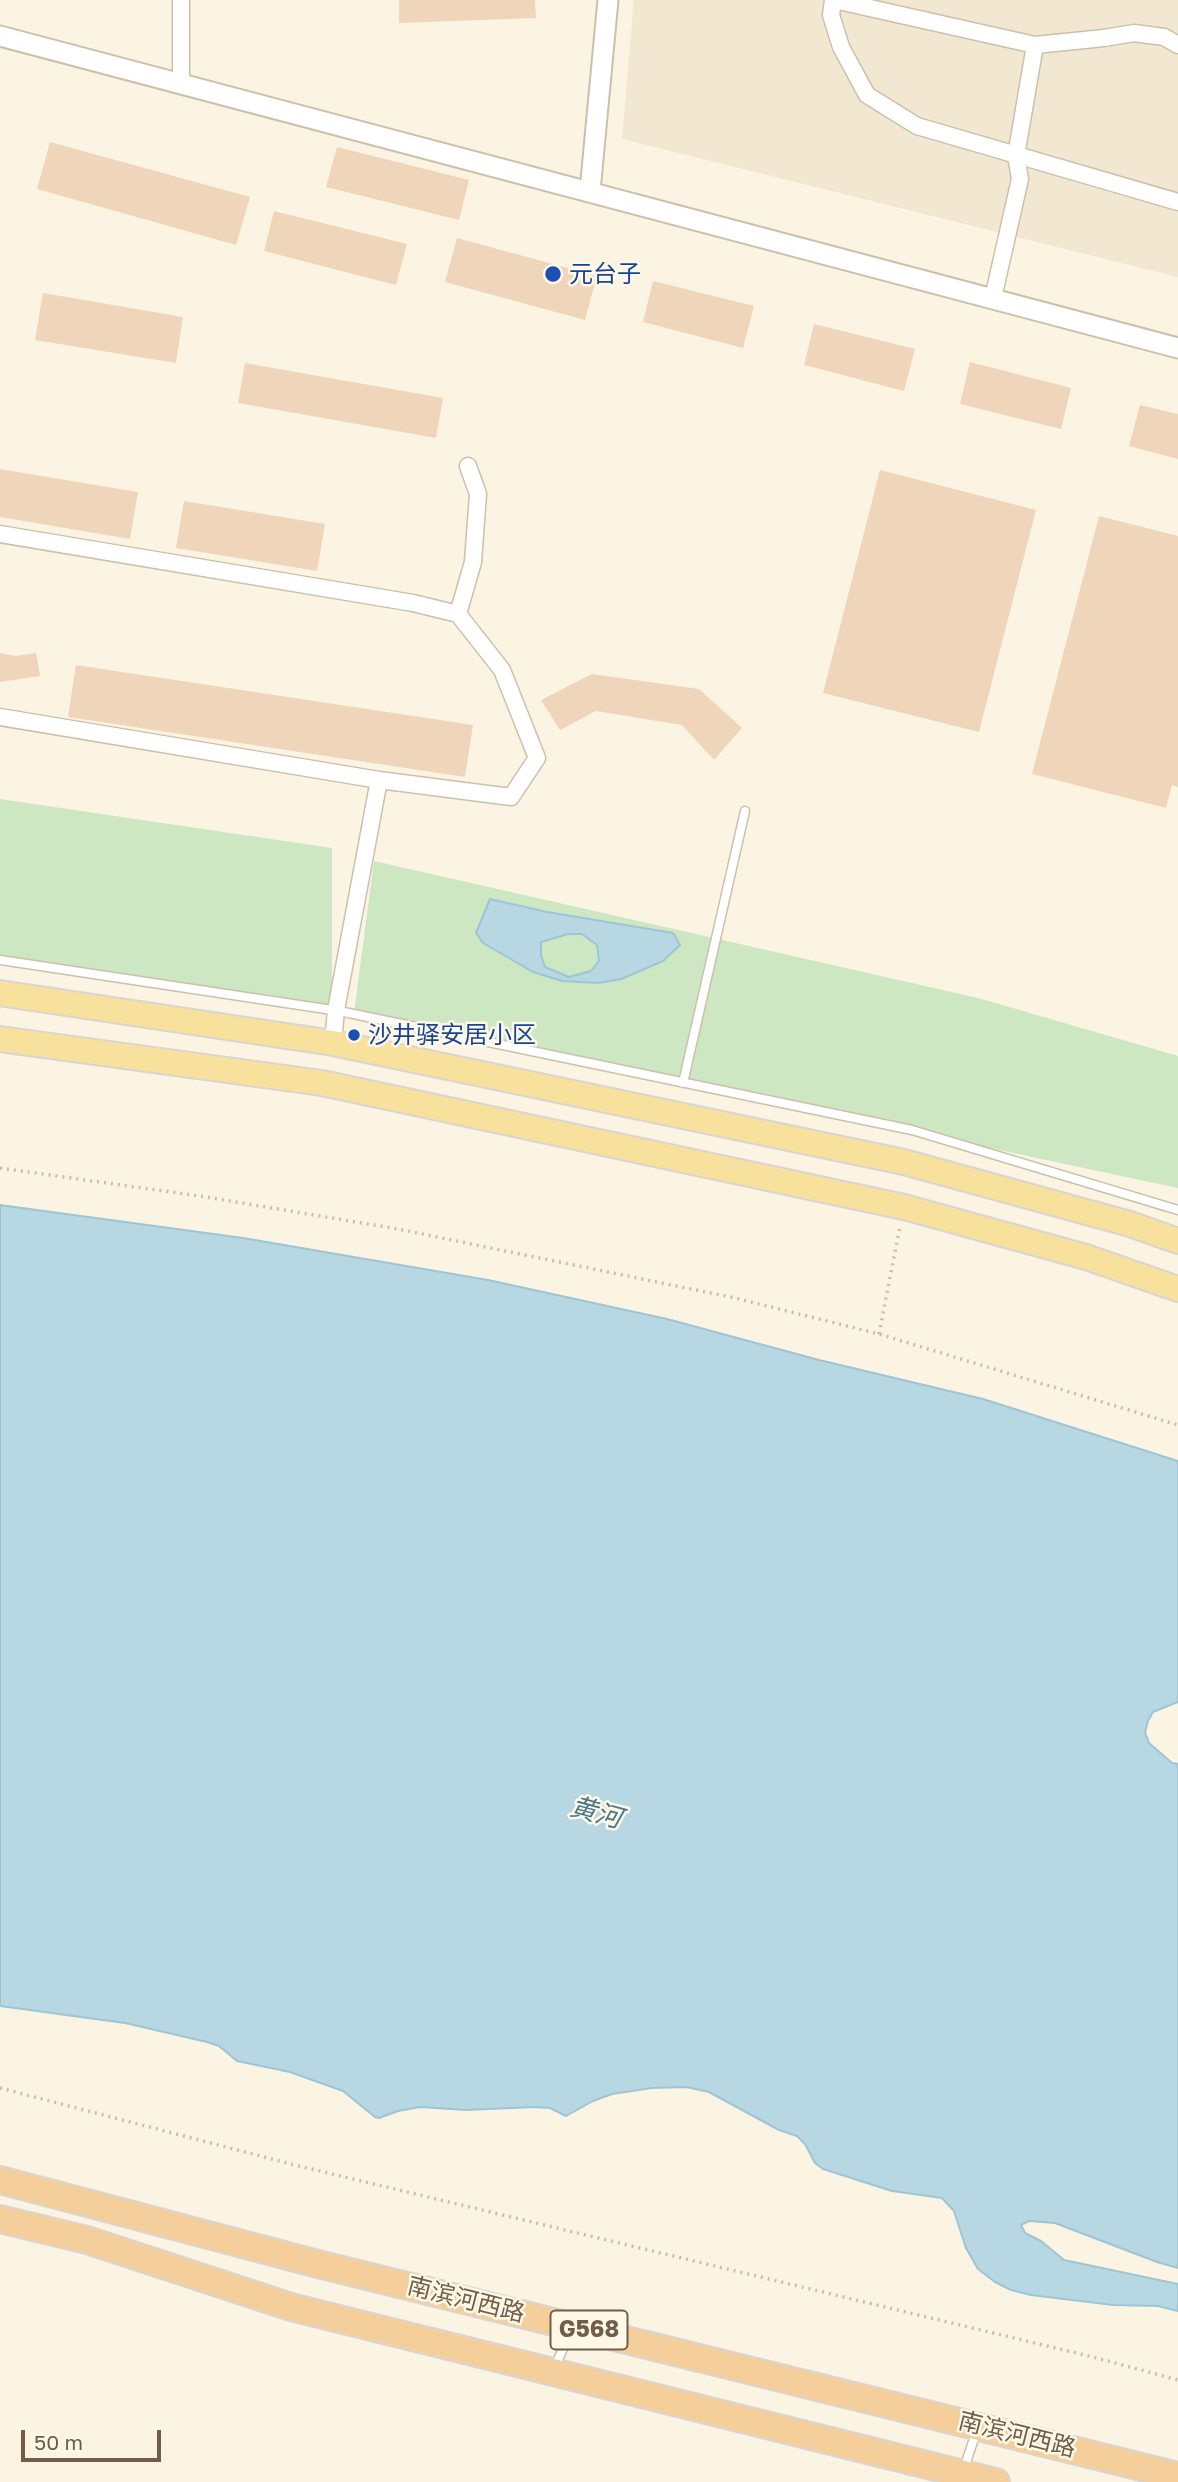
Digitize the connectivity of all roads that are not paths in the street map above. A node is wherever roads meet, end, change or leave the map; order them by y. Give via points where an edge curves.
1 (181, 0) edge
2 (608, 0) edge
3 (833, 0) edge
4 (0, 36) edge
5 (1035, 45) junction
6 (1178, 45) edge
7 (181, 83) junction
8 (1016, 156) junction
9 (590, 191) junction
10 (1178, 201) edge
11 (993, 298) junction
12 (1178, 348) edge
13 (468, 466) dead end
14 (0, 534) edge
15 (458, 614) junction
16 (0, 718) edge
17 (379, 780) junction
18 (746, 811) dead end
19 (0, 960) edge
20 (0, 993) edge
21 (336, 1010) junction
22 (0, 1039) edge
23 (333, 1043) junction
24 (684, 1083) junction
25 (1178, 1210) edge
26 (1178, 1241) edge
27 (1178, 1289) edge
28 (0, 2180) edge
29 (0, 2219) edge
30 (573, 2326) junction
31 (552, 2372) junction
32 (978, 2426) junction
33 (962, 2474) junction
34 (1178, 2476) edge
35 (996, 2482) edge

1 - 7 street
2 - 9 street
3 - 5 street
3 - 8 street via 831,15 841,47 867,96 917,126
4 - 7 street
5 - 6 street via 1134,33 1164,37
5 - 8 street
7 - 9 street
8 - 10 street
8 - 11 street via 1020,179
9 - 11 street
11 - 12 street
13 - 15 street via 478,494 473,562
14 - 15 street
15 - 17 street via 502,670 537,758 511,797
16 - 17 street
17 - 21 street
18 - 24 lane
19 - 21 lane
20 - 23 main road
21 - 23 street
21 - 24 lane
22 - 27 main road via 322,1083 904,1207 1086,1256
23 - 26 main road via 904,1162
24 - 25 lane via 912,1130
28 - 30 highway, 南滨河西路 / G568
29 - 31 highway, 南滨河西路 / G568 via 87,2240 291,2307
30 - 31 lane
30 - 32 highway, 南滨河西路 / G568
31 - 33 highway, 南滨河西路 / G568
32 - 33 lane
32 - 34 highway, 南滨河西路 / G568
33 - 35 highway, 南滨河西路 / G568

